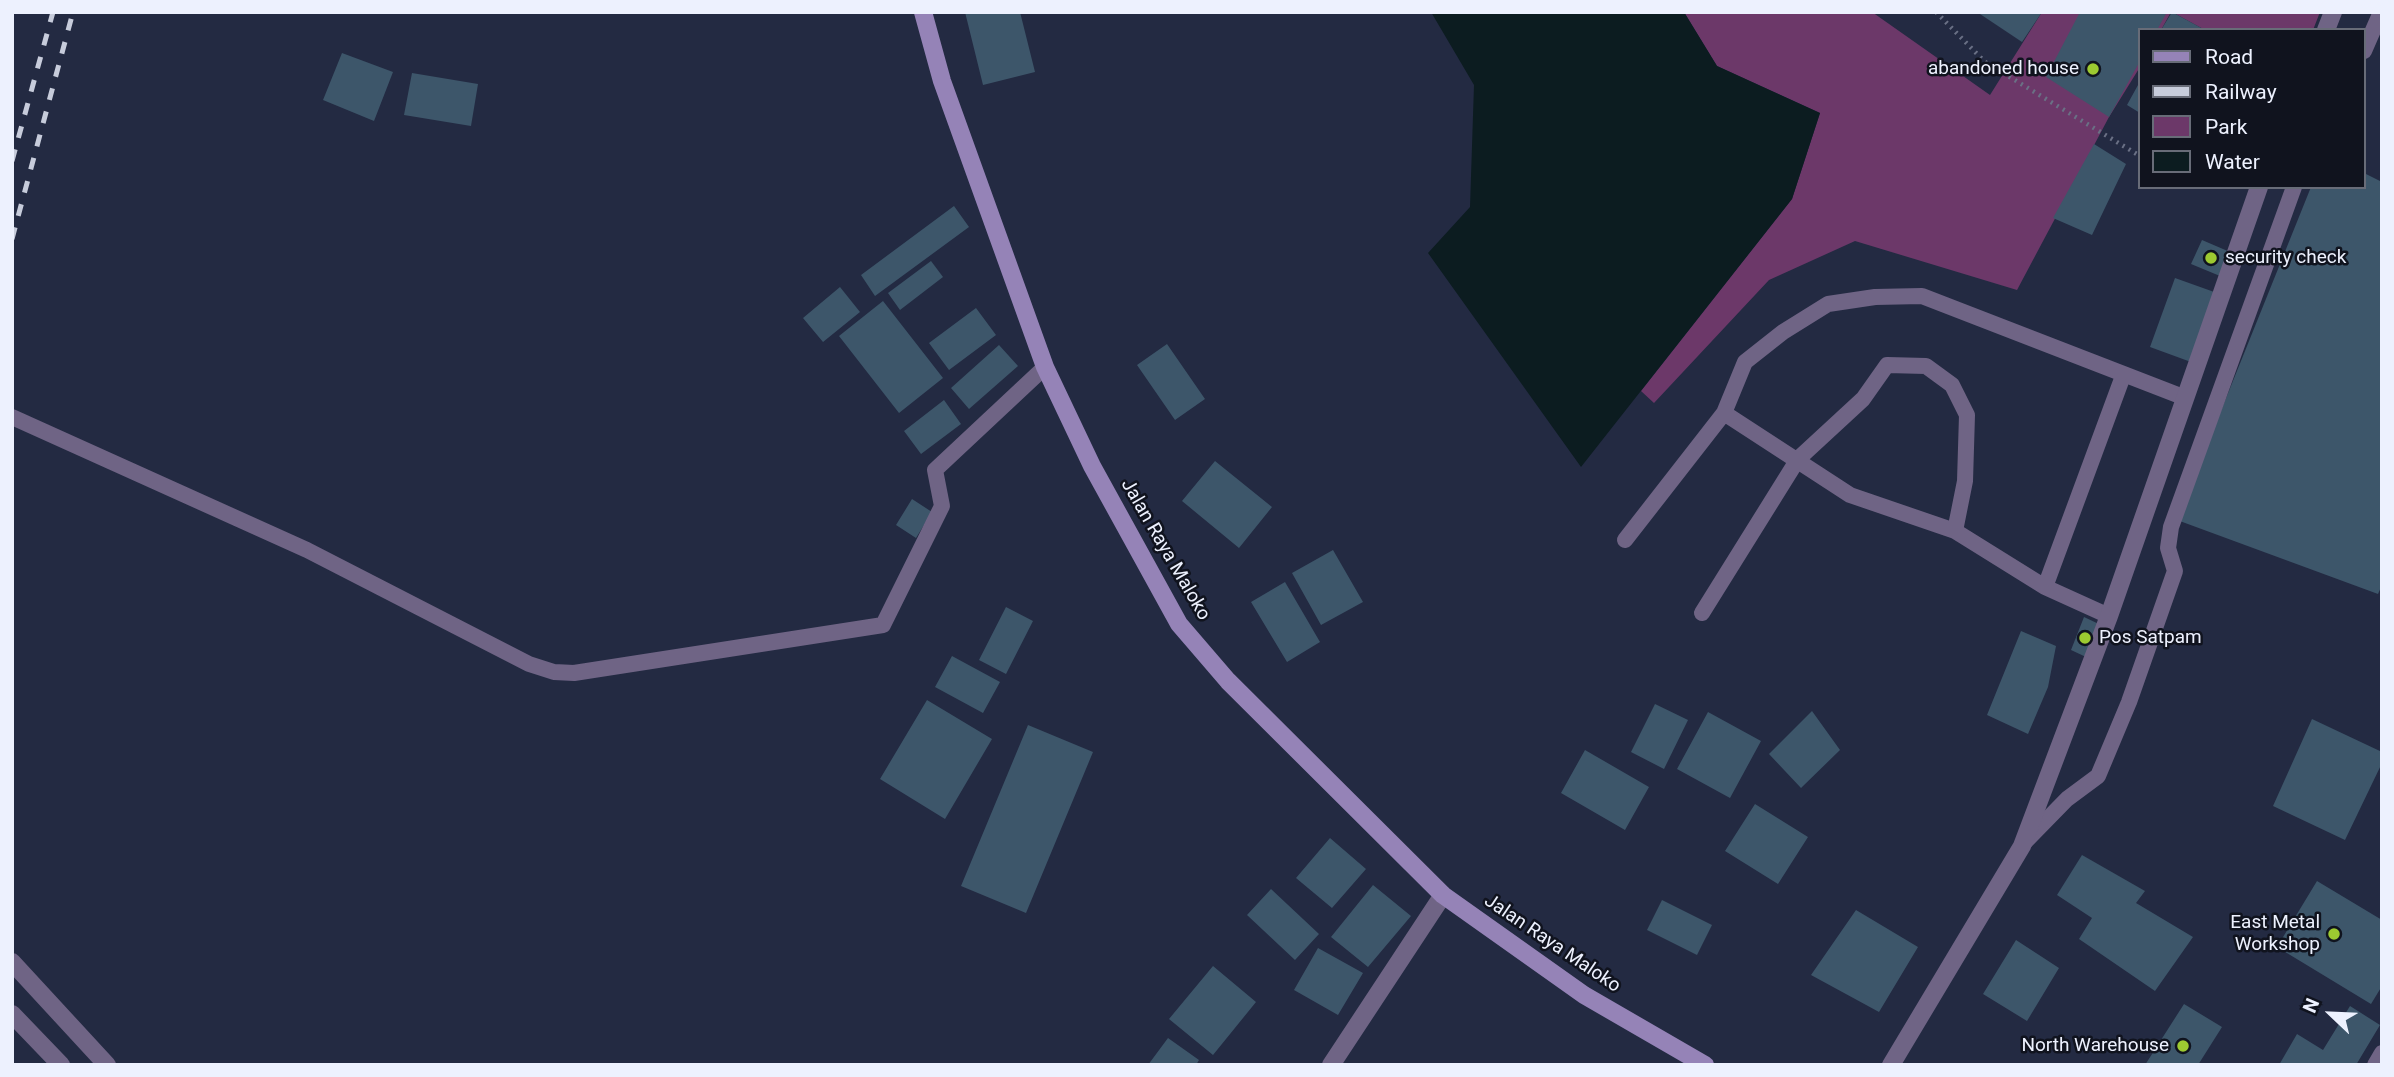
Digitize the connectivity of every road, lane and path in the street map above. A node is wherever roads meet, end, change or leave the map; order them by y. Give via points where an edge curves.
1 (923, 12) edge
2 (1936, 12) edge
3 (2381, 12) edge
4 (2366, 46) edge
5 (2138, 155) edge
6 (2258, 189) edge
7 (2293, 189) edge
8 (1045, 367) junction
9 (2123, 376) junction
10 (2183, 397) junction
11 (1724, 413) junction
12 (12, 417) edge
13 (1798, 460) junction
14 (1955, 531) junction
15 (1625, 540) dead end
16 (2045, 587) junction
17 (1702, 613) dead end
18 (2109, 616) junction
19 (2022, 846) junction
20 (1443, 895) junction
21 (12, 962) edge
22 (12, 1014) edge
23 (2382, 1053) edge
24 (61, 1065) edge
25 (107, 1065) edge
26 (1331, 1065) edge
27 (1705, 1065) edge
28 (1891, 1065) edge
29 (2375, 1065) edge

1 - 8 street, Jalan Raya Maloko via 942,81
2 - 5 path via 1985,62
3 - 4 lane
6 - 10 street
7 - 19 lane via 2171,527 2168,548 2175,570 2119,727 2098,776 2067,799
8 - 12 lane via 935,470 942,506 883,625 574,673 529,664 307,550
8 - 20 street, Jalan Raya Maloko via 1092,466 1180,624 1247,701
9 - 10 lane
9 - 11 lane via 1922,296 1875,297 1828,304 1783,332 1745,362
9 - 16 lane
10 - 18 street
11 - 13 lane
11 - 15 lane
13 - 14 lane via 1850,495
13 - 14 lane via 1863,399 1887,365 1926,366 1952,384 1967,415 1965,481
13 - 17 lane
14 - 16 lane
16 - 18 lane
18 - 19 street
19 - 28 street
20 - 26 street
20 - 27 street, Jalan Raya Maloko via 1584,995
21 - 25 street
22 - 24 street
23 - 29 lane

